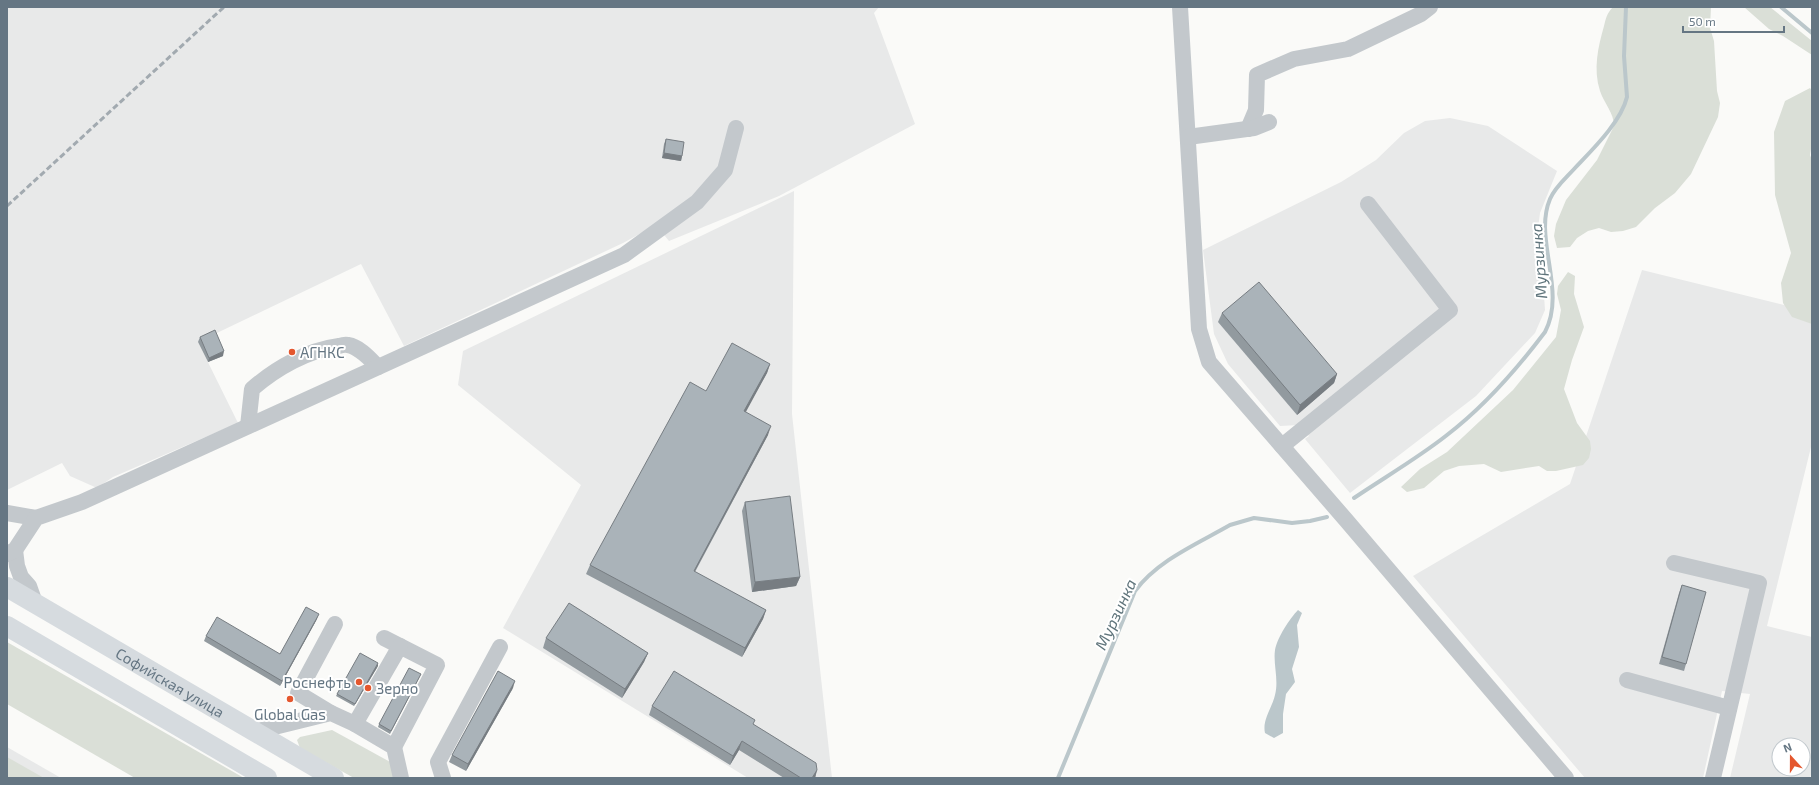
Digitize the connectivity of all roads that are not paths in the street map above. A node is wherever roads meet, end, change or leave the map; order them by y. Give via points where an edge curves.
1 (1180, 7) edge
2 (1430, 7) edge
3 (1270, 122) dead end
4 (736, 128) dead end
5 (1248, 129) junction
6 (1188, 137) junction
7 (1368, 204) dead end
8 (378, 367) junction
9 (248, 426) junction
10 (1282, 446) junction
11 (7, 513) edge
12 (36, 518) junction
13 (11, 552) edge
14 (1674, 563) dead end
15 (7, 587) edge
16 (36, 603) junction
17 (335, 624) dead end
18 (7, 626) edge
19 (384, 638) dead end
20 (400, 646) junction
21 (500, 647) dead end
22 (1627, 680) dead end
23 (1729, 708) junction
24 (331, 713) junction
25 (355, 724) junction
26 (254, 732) junction
27 (394, 747) junction
28 (438, 776) edge
29 (267, 778) edge
30 (334, 778) edge
31 (401, 778) edge
32 (1566, 778) edge
33 (1713, 778) edge

1 - 6 street
2 - 5 street via 1421,14 1348,48 1294,59 1257,75 1256,110
3 - 5 street
4 - 8 street via 726,170 697,202 624,255
5 - 6 street
6 - 10 street via 1199,329 1210,362
7 - 10 street via 1450,310
8 - 9 street
8 - 9 street via 362,352 348,344 325,348 297,359 265,377 252,389
9 - 12 street via 82,502
10 - 32 street
11 - 12 street
12 - 13 street
13 - 16 street via 21,577 29,586
14 - 23 street via 1759,583
15 - 16 main road, Софийская улица
16 - 26 main road, Софийская улица
17 - 24 street via 298,693
18 - 29 main road
19 - 20 street
20 - 25 street
20 - 27 street via 437,665
21 - 28 street via 438,762
22 - 23 street
23 - 33 street
24 - 25 street
24 - 26 street
25 - 27 street
26 - 30 main road, Софийская улица
27 - 31 street

